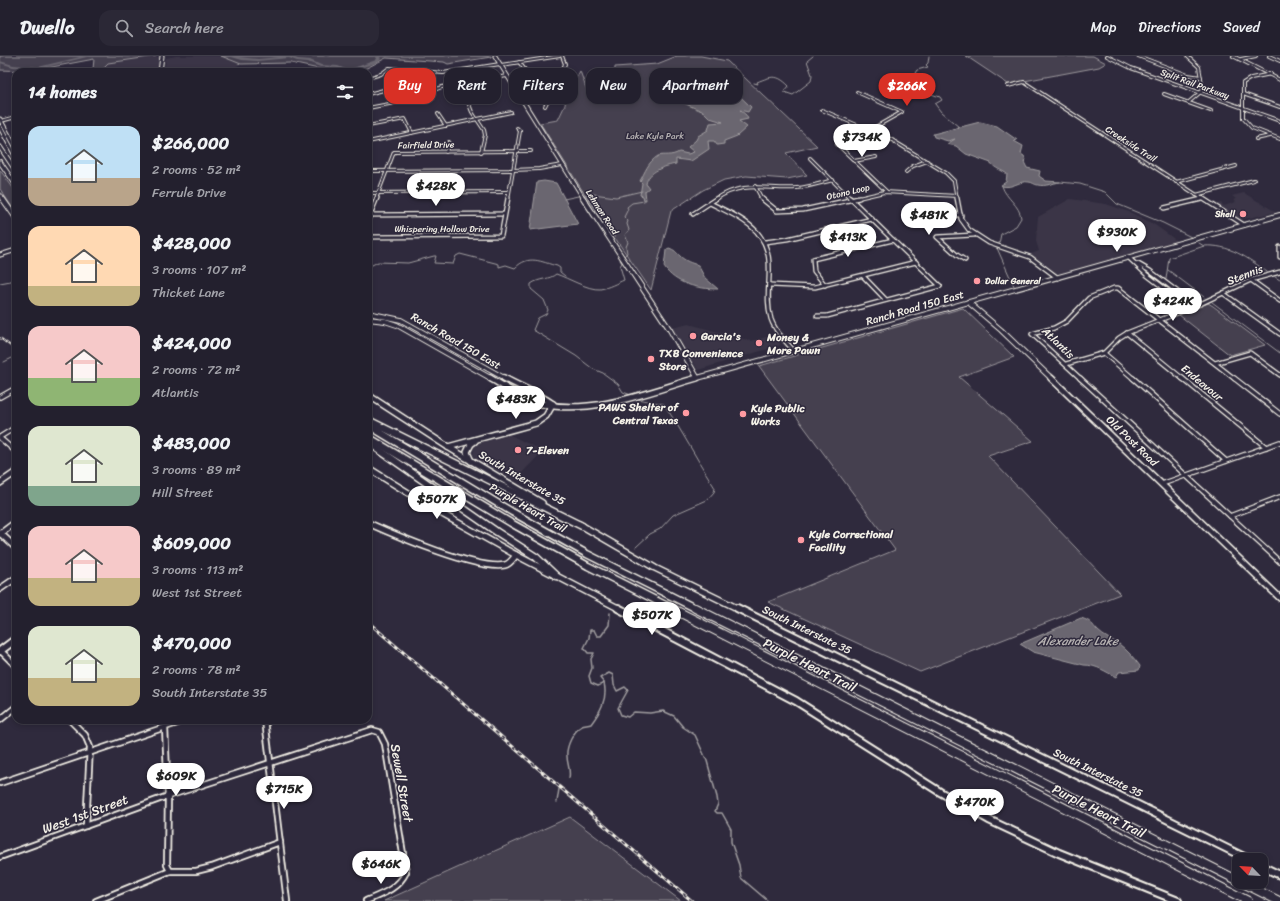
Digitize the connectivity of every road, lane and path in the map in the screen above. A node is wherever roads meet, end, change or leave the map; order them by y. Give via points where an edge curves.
1 (162, 56) edge
2 (495, 56) edge
3 (561, 56) edge
4 (1107, 56) edge
5 (1138, 56) edge
6 (1187, 56) edge
7 (1233, 56) edge
8 (1256, 56) edge
9 (1269, 56) edge
10 (1240, 59) junction
11 (519, 62) junction
12 (1280, 62) edge
13 (500, 65) junction
14 (160, 68) edge
15 (524, 68) edge
16 (563, 68) edge
17 (384, 72) edge
18 (436, 72) edge
19 (1271, 74) junction
20 (507, 76) junction
21 (372, 77) edge
22 (501, 77) edge
23 (1201, 77) junction
24 (1020, 80) dead end
25 (1280, 80) edge
26 (1024, 82) junction
27 (1008, 86) dead end
28 (384, 91) edge
29 (857, 92) dead end
30 (372, 93) edge
31 (1201, 93) junction
32 (1164, 94) dead end
33 (1243, 94) junction
34 (1188, 102) junction
35 (388, 104) edge
36 (470, 104) edge
37 (372, 107) edge
38 (1280, 107) edge
39 (1243, 108) junction
40 (822, 110) dead end
41 (1211, 111) dead end
42 (511, 112) dead end
43 (438, 114) dead end
44 (12, 118) edge
45 (477, 119) junction
46 (0, 120) edge
47 (1280, 121) edge
48 (372, 125) edge
49 (446, 126) junction
50 (0, 127) edge
51 (517, 128) dead end
52 (871, 130) junction
53 (412, 133) junction
54 (1270, 136) junction
55 (1256, 139) dead end
56 (1280, 139) edge
57 (12, 141) edge
58 (372, 141) edge
59 (449, 142) dead end
60 (0, 147) edge
61 (12, 151) edge
62 (516, 151) junction
63 (530, 151) dead end
64 (446, 152) junction
65 (481, 152) junction
66 (876, 156) dead end
67 (810, 158) dead end
68 (854, 160) junction
69 (927, 161) junction
70 (0, 162) edge
71 (12, 165) edge
72 (562, 165) junction
73 (1236, 166) dead end
74 (512, 170) junction
75 (372, 171) edge
76 (386, 171) junction
77 (906, 172) dead end
78 (12, 179) edge
79 (833, 180) junction
80 (1254, 180) dead end
81 (1176, 182) junction
82 (755, 186) junction
83 (508, 192) junction
84 (888, 192) junction
85 (372, 193) edge
86 (378, 193) junction
87 (0, 195) edge
88 (1196, 195) junction
89 (957, 196) junction
90 (852, 199) junction
91 (1202, 199) junction
92 (2, 202) edge
93 (710, 203) junction
94 (372, 208) edge
95 (1164, 208) dead end
96 (12, 213) edge
97 (504, 214) junction
98 (693, 214) dead end
99 (914, 214) dead end
100 (372, 215) edge
101 (960, 215) junction
102 (1280, 215) edge
103 (872, 219) junction
104 (1244, 225) junction
105 (974, 235) junction
106 (372, 237) edge
107 (893, 240) junction
108 (765, 242) junction
109 (1280, 247) edge
110 (12, 251) edge
111 (0, 255) edge
112 (1280, 257) edge
113 (1129, 258) junction
114 (965, 260) dead end
115 (916, 262) junction
116 (1135, 263) junction
117 (1280, 272) edge
118 (862, 276) junction
119 (1058, 278) junction
120 (1251, 280) junction
121 (770, 285) junction
122 (825, 285) junction
123 (1224, 293) junction
124 (886, 300) junction
125 (1280, 300) edge
126 (968, 302) junction
127 (1195, 305) junction
128 (1189, 307) junction
129 (372, 314) edge
130 (817, 316) dead end
131 (372, 319) edge
132 (1160, 320) junction
133 (1128, 333) junction
134 (1280, 334) edge
135 (457, 351) junction
136 (794, 351) junction
137 (1104, 352) junction
138 (451, 356) junction
139 (1066, 364) junction
140 (1215, 364) junction
141 (1280, 375) edge
142 (697, 377) junction
143 (12, 390) edge
144 (0, 397) edge
145 (372, 399) edge
146 (553, 404) junction
147 (1280, 414) edge
148 (372, 422) edge
149 (372, 427) edge
150 (12, 430) edge
151 (0, 438) edge
152 (481, 438) junction
153 (372, 439) edge
154 (1280, 442) edge
155 (372, 445) edge
156 (448, 447) junction
157 (1266, 447) junction
158 (12, 448) edge
159 (471, 461) junction
160 (1226, 461) junction
161 (372, 470) edge
162 (12, 474) edge
163 (1185, 476) junction
164 (0, 482) edge
165 (1162, 484) junction
166 (1280, 497) edge
167 (1230, 516) junction
168 (12, 525) edge
169 (372, 525) edge
170 (582, 526) junction
171 (0, 533) edge
172 (12, 544) edge
173 (516, 555) junction
174 (1279, 561) edge
175 (556, 576) junction
176 (12, 581) edge
177 (0, 589) edge
178 (1280, 598) edge
179 (12, 642) edge
180 (0, 651) edge
181 (12, 662) edge
182 (12, 710) edge
183 (0, 720) edge
184 (74, 724) edge
185 (174, 724) edge
186 (265, 724) edge
187 (165, 727) junction
188 (91, 753) junction
189 (269, 763) junction
190 (0, 783) edge
191 (168, 796) junction
192 (86, 826) junction
193 (280, 842) junction
194 (1236, 853) edge
195 (0, 857) edge
196 (1268, 869) edge
197 (170, 871) junction
198 (1280, 875) edge
199 (1232, 877) edge
200 (1256, 889) edge
201 (96, 901) edge
202 (287, 901) edge
203 (366, 901) edge
204 (1178, 901) edge
205 (1248, 901) edge
206 (1279, 901) edge

1 - 14 main road
2 - 13 main road, Lehman Road
3 - 11 street
3 - 16 street via 565,64
4 - 31 street, Split Rail Parkway via 1125,66
5 - 23 street via 1188,75
6 - 23 street via 1199,68
7 - 10 street
8 - 10 street
9 - 12 street
10 - 19 street
11 - 13 street
11 - 15 street
13 - 18 street
13 - 20 main road, Lehman Road
17 - 21 street
19 - 25 street
19 - 33 street via 1245,81
20 - 22 street
20 - 72 main road, Lehman Road
23 - 31 street
24 - 26 street, Creekside Trail
26 - 27 street
26 - 81 street, Creekside Trail
28 - 30 street
29 - 52 street via 902,112
31 - 34 street
31 - 39 street, Split Rail Parkway
32 - 34 street
33 - 38 street
33 - 39 street
34 - 41 street
35 - 37 street
36 - 45 street
39 - 47 street, Split Rail Parkway
39 - 54 street via 1245,122
40 - 52 street
42 - 45 street
43 - 49 street
44 - 46 street
45 - 49 street
45 - 65 street via 485,135
46 - 57 main road
48 - 53 street via 405,119
49 - 53 street
50 - 61 highway
51 - 62 street, Whispering Hollow Drive via 520,131
52 - 68 street via 837,144
52 - 69 street
53 - 58 street
54 - 55 street
54 - 56 street
59 - 64 street
60 - 71 highway
62 - 63 street, Fairfield Drive
62 - 65 street, Fairfield Drive
62 - 74 street, Whispering Hollow Drive
64 - 65 street, Fairfield Drive
64 - 76 street, Fairfield Drive via 394,152
66 - 68 street
67 - 79 street
68 - 84 street
69 - 77 street via 913,166
69 - 89 street via 952,179
70 - 78 highway
72 - 74 street
72 - 142 main road, Lehman Road via 670,330
73 - 81 street
74 - 76 street
74 - 83 street, Whispering Hollow Drive
75 - 76 street
76 - 86 street, Fairfield Drive
79 - 82 street via 793,188
79 - 90 street
80 - 88 street
81 - 88 street, Creekside Trail
82 - 90 street, Otono Loop via 761,198 777,211 803,210
82 - 93 street via 728,192
83 - 86 street
83 - 97 street, Whispering Hollow Drive
84 - 89 street, Otono Loop
84 - 90 street, Otono Loop
85 - 86 street
86 - 94 street, Fairfield Drive
87 - 92 main road
88 - 91 street, Creekside Trail
89 - 101 street
90 - 103 street
91 - 95 street
91 - 104 street, Creekside Trail
92 - 96 main road
93 - 98 street
93 - 108 street via 747,223
97 - 100 street
97 - 106 street, Whispering Hollow Drive via 501,236
99 - 101 street
101 - 105 street via 965,226
102 - 104 main road, Ranch Road 150 East
103 - 107 street
103 - 108 street
104 - 113 main road, Ranch Road 150 East
105 - 114 street via 937,237
105 - 119 street via 1030,258
107 - 115 street
107 - 122 street via 813,259 814,271
108 - 121 street via 771,260
109 - 112 street
110 - 111 street
113 - 116 street
113 - 119 main road, Ranch Road 150 East
115 - 118 street
115 - 124 street via 940,286
116 - 127 street via 1150,271
116 - 128 street
117 - 120 street, Stennis
118 - 122 street
118 - 124 street
119 - 126 main road, Ranch Road 150 East
120 - 123 street, Stennis
120 - 125 street
121 - 122 street via 806,288
121 - 136 street via 769,308 772,321
123 - 127 street, Stennis
123 - 134 street
124 - 130 street via 827,316
126 - 136 main road, Ranch Road 150 East
126 - 165 main road, Old Post Road via 1001,330
127 - 128 street, Stennis
128 - 132 street, Stennis
129 - 135 main road, Ranch Road 150 East via 401,320
131 - 138 main road, Ranch Road 150 East via 397,325
132 - 133 street, Stennis
132 - 139 street, Atlantis via 1118,288 1089,298 1067,321 1054,328 1032,334
132 - 140 street, Atlantis
133 - 137 street, Stennis
133 - 157 street, Endeavour
135 - 138 main road
135 - 146 main road, Ranch Road 150 East
136 - 142 main road, Ranch Road 150 East
137 - 139 street, Stennis
137 - 160 street
138 - 146 main road, Ranch Road 150 East via 529,399 541,404
139 - 163 street, Atlantis
140 - 141 street via 1250,353
140 - 147 street, Atlantis
142 - 146 main road, Ranch Road 150 East via 594,405 576,407
143 - 144 street
145 - 156 main road, South Interstate 35
146 - 152 main road via 546,416 536,422
148 - 170 highway
149 - 199 highway, Purple Heart Trail via 512,512 593,557
150 - 151 street
151 - 158 street
152 - 156 main road
152 - 159 main road via 471,444 467,452
153 - 205 highway, Purple Heart Trail via 522,530 588,566
154 - 157 street
155 - 175 highway via 536,557
156 - 159 main road, South Interstate 35
157 - 160 street
159 - 170 main road, South Interstate 35
160 - 163 street
161 - 173 main road
162 - 164 main road
163 - 165 street
163 - 167 street, Atlantis
165 - 178 main road, Old Post Road
166 - 167 street
167 - 174 street, Atlantis
168 - 171 main road
169 - 173 main road via 486,566 505,566
170 - 194 main road, South Interstate 35 via 662,572
171 - 172 main road
173 - 175 main road
175 - 204 main road via 837,724 916,778 989,820 1034,842
176 - 177 main road
179 - 180 main road
180 - 181 street
182 - 183 street
184 - 188 street via 88,739
185 - 187 street
186 - 189 street
187 - 188 street
187 - 191 street
188 - 190 street
188 - 192 street
189 - 191 street, West 1st Street
189 - 193 street
189 - 203 street, Sewell Street via 372,730 379,732 385,744 406,872 404,880 391,890
191 - 192 street, West 1st Street
191 - 197 street via 167,865
192 - 195 street, West 1st Street
193 - 197 street via 212,868 196,872
193 - 202 street
196 - 198 main road
197 - 201 street
200 - 206 highway, Purple Heart Trail

